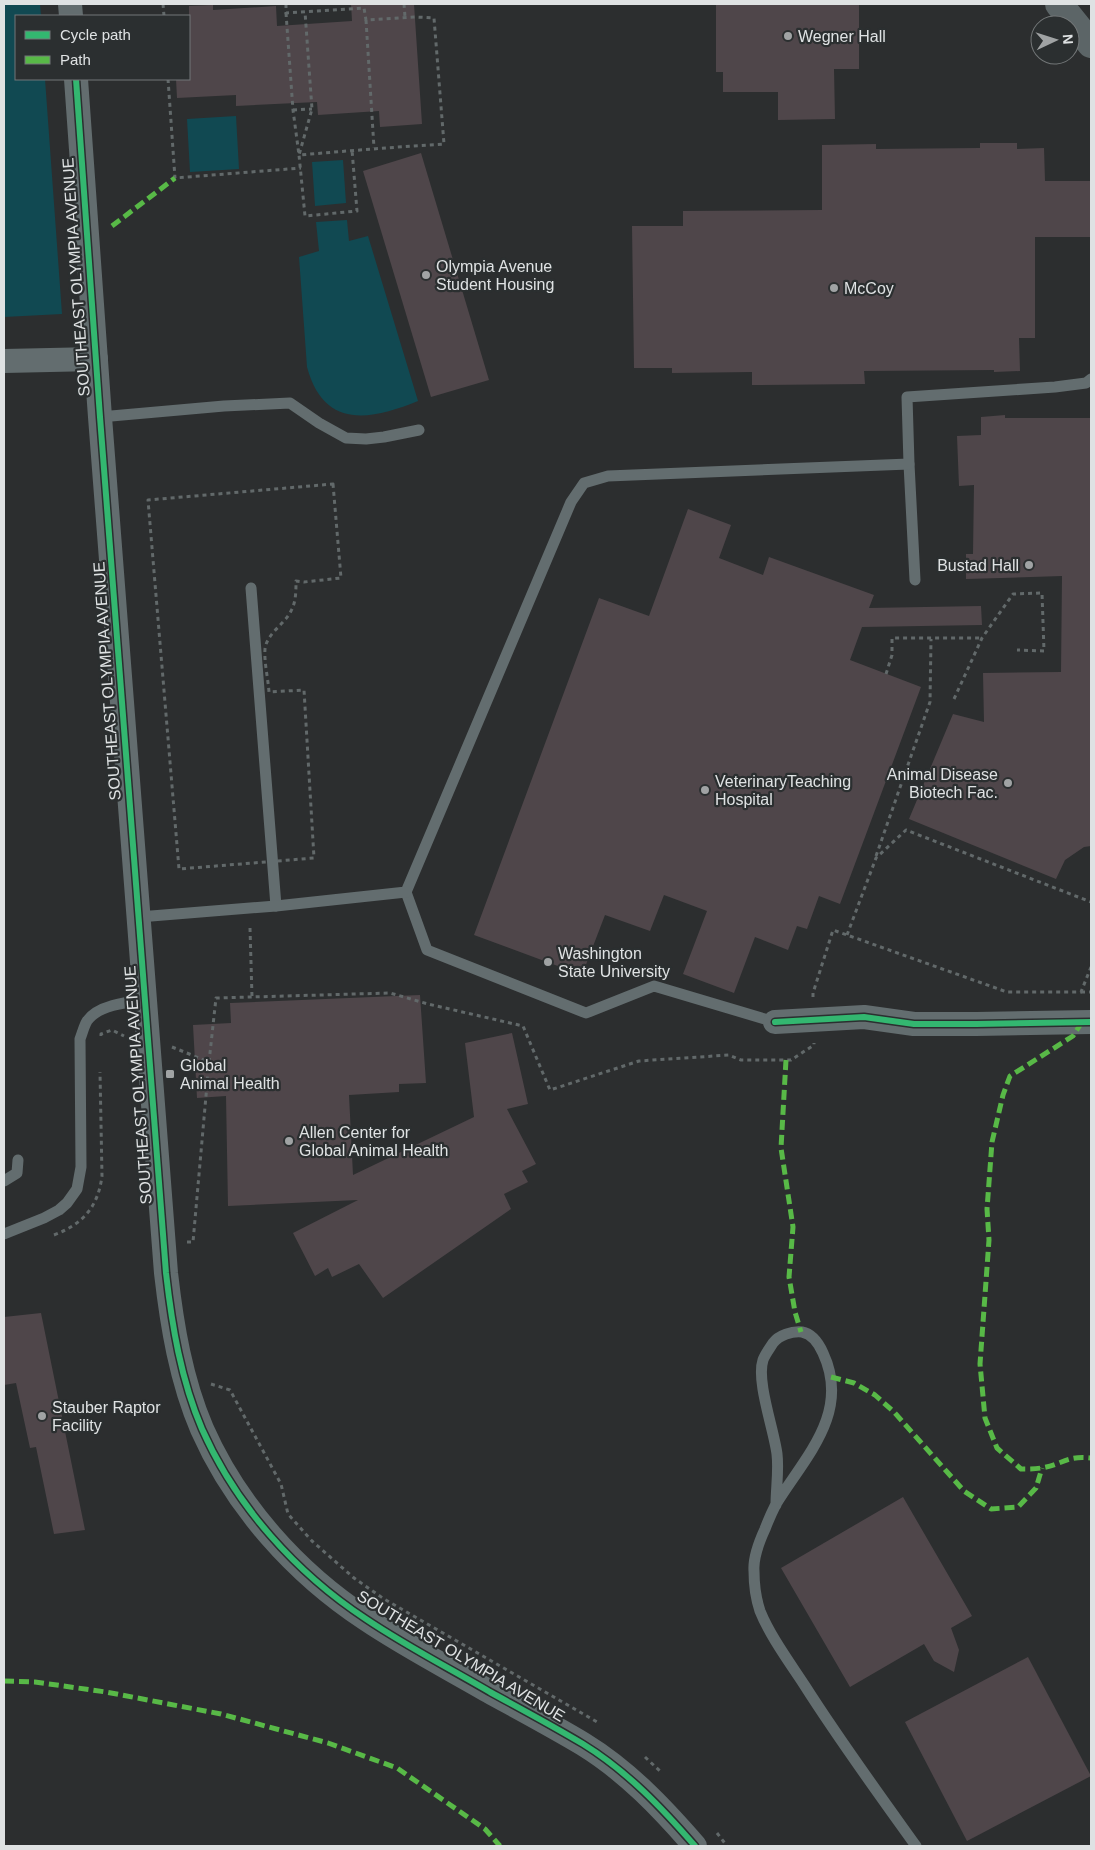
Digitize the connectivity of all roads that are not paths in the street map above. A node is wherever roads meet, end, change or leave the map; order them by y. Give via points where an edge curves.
1 (1059, 4) edge
2 (1091, 44) edge
3 (76, 80) edge
4 (96, 359) junction
5 (4, 361) edge
6 (1091, 379) edge
7 (100, 417) junction
8 (419, 430) dead end
9 (909, 464) junction
10 (915, 580) dead end
11 (251, 588) dead end
12 (406, 892) junction
13 (276, 906) junction
14 (139, 917) junction
15 (145, 1000) junction
16 (775, 1022) joint
17 (1091, 1022) edge
18 (18, 1160) dead end
19 (4, 1181) edge
20 (4, 1234) edge
21 (776, 1506) junction
22 (695, 1846) edge
23 (916, 1846) edge

1 - 2 main road
3 - 4 street, SOUTHEAST OLYMPIA AVENUE
4 - 5 street
4 - 7 street, SOUTHEAST OLYMPIA AVENUE
6 - 9 lane via 1086,383 1055,388 907,397
7 - 8 lane via 290,403 346,438 375,438
7 - 14 street, SOUTHEAST OLYMPIA AVENUE
9 - 10 lane
9 - 12 lane via 608,476 584,483 571,502
11 - 13 lane
12 - 13 lane
12 - 16 lane via 428,950 586,1012 654,986
13 - 14 lane
14 - 15 street, SOUTHEAST OLYMPIA AVENUE
15 - 20 lane via 119,1003 94,1013 87,1021 80,1040 81,1167 77,1189 59,1210
15 - 22 street, SOUTHEAST OLYMPIA AVENUE via 166,1273 176,1343 201,1426 231,1482 260,1524 321,1586 366,1619 584,1745 652,1798
16 - 17 street via 864,1017 914,1024
18 - 19 lane via 17,1173
21 - 21 lane via 810,1455 828,1417 833,1396 823,1352 814,1338 805,1333 794,1332 776,1339 762,1360 778,1468
21 - 23 lane via 759,1541 754,1570 760,1611 842,1744

